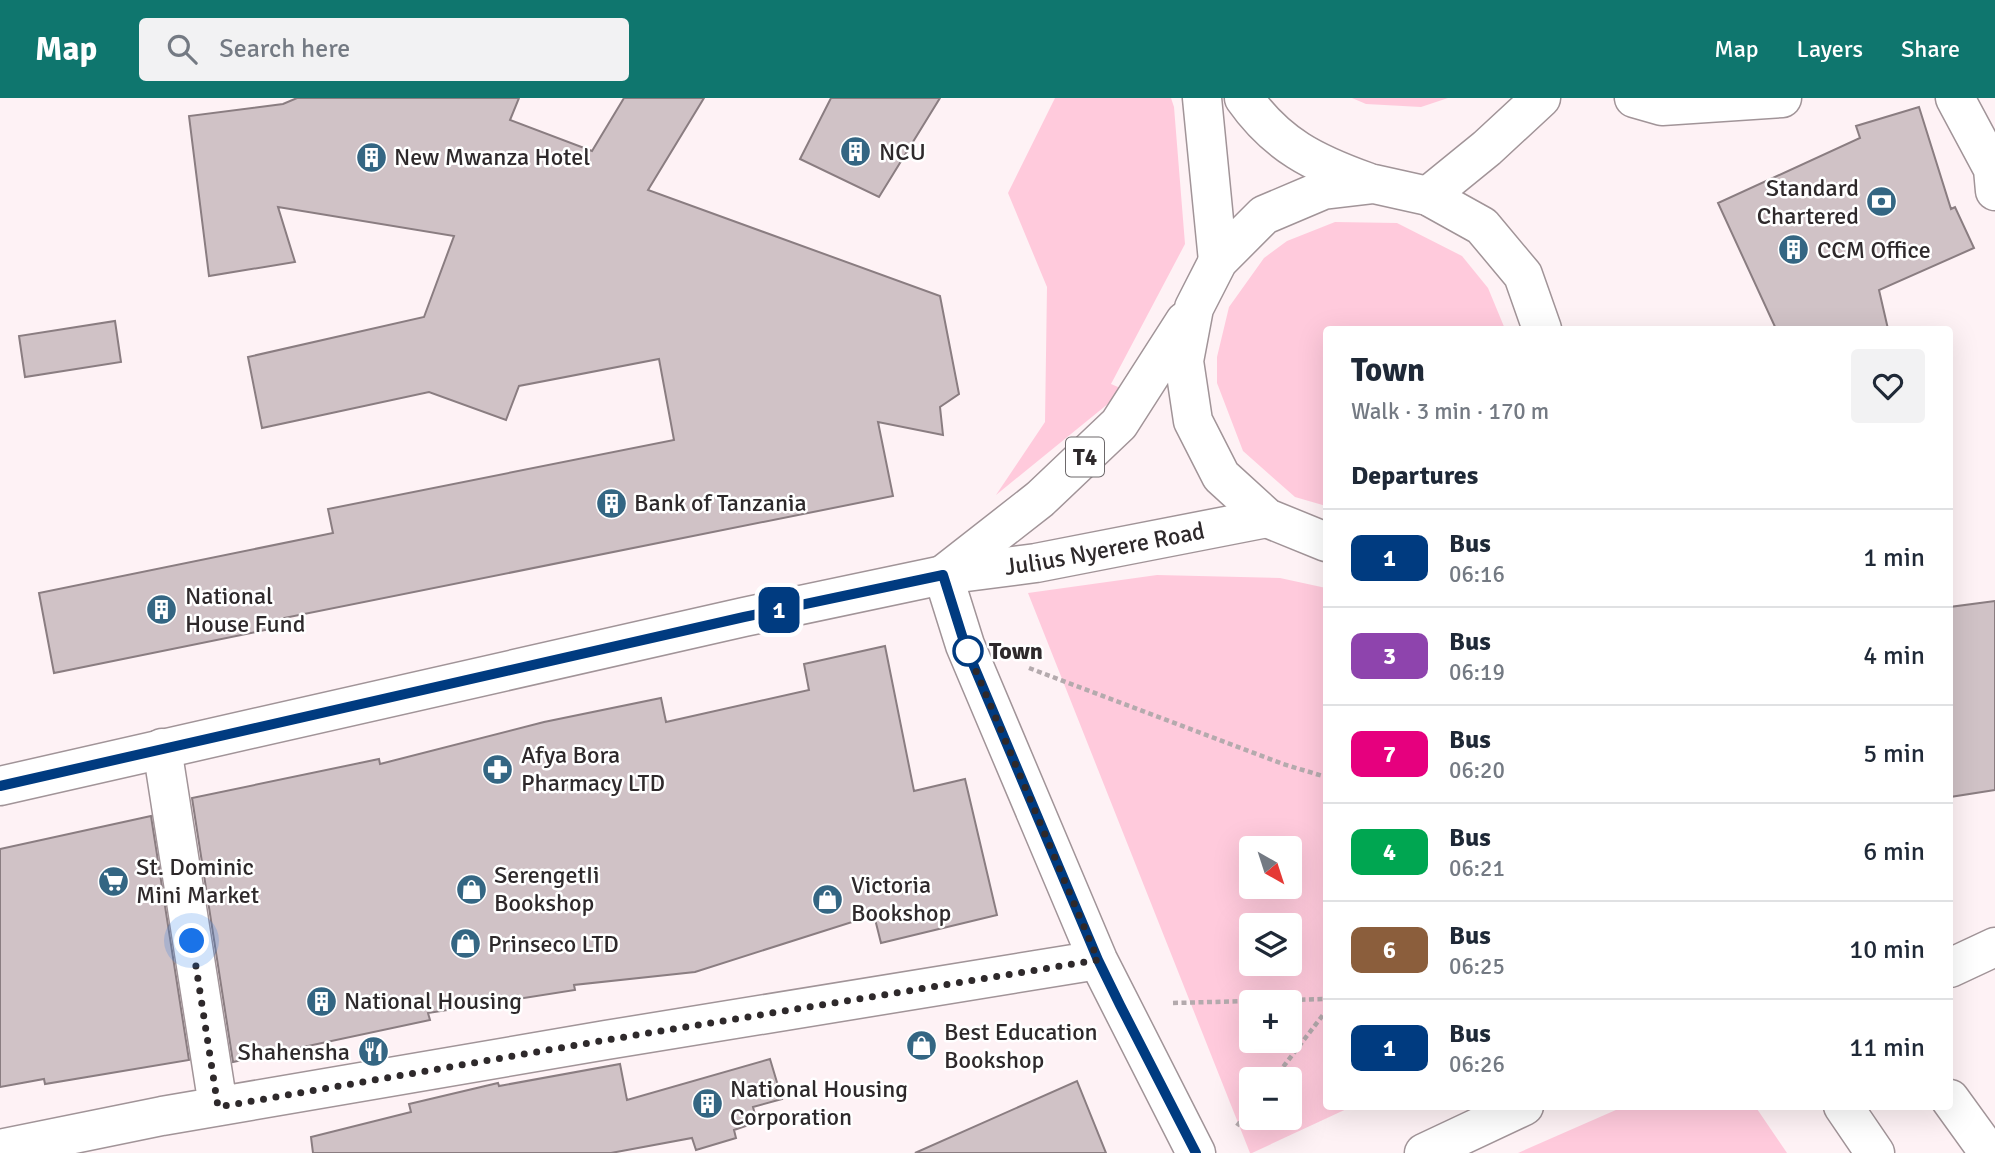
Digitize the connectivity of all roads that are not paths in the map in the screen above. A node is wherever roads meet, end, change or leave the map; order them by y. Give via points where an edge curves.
1 (1202, 98) edge
2 (1244, 98) edge
3 (1541, 98) edge
4 (1634, 98) edge
5 (1782, 98) edge
6 (1955, 98) edge
7 (1374, 184) junction
8 (1995, 191) edge
9 (1428, 196) junction
10 (1218, 261) junction
11 (1194, 308) junction
12 (1541, 326) edge
13 (1267, 518) junction
14 (1323, 541) edge
15 (943, 575) junction
16 (162, 748) junction
17 (0, 786) edge
18 (1995, 947) edge
19 (1098, 960) junction
20 (1953, 967) edge
21 (1953, 1103) edge
22 (218, 1107) junction
23 (1515, 1110) edge
24 (1846, 1110) edge
25 (0, 1149) edge
26 (1196, 1153) edge
27 (1424, 1153) edge
28 (1875, 1153) edge
29 (1989, 1153) edge

1 - 10 main road
2 - 7 main road via 1292,148 1326,167
3 - 9 main road
4 - 5 main road via 1662,106
6 - 8 main road via 1993,169
7 - 9 main road
7 - 10 main road via 1323,190 1264,215
9 - 12 main road via 1482,226 1523,275
10 - 11 main road
11 - 13 main road via 1184,361 1193,421 1221,476
11 - 15 main road, Julius Nyerere Road / T4 via 1119,425 1040,499
13 - 14 main road
13 - 15 main road, Julius Nyerere Road / T4 via 1036,564
15 - 16 main road, Julius Nyerere Road / T4
15 - 19 main road via 965,645
16 - 17 main road, Julius Nyerere Road / T4
16 - 22 main road
18 - 20 main road
19 - 22 main road
19 - 26 main road
21 - 29 main road
22 - 25 main road
23 - 27 main road
24 - 28 main road

